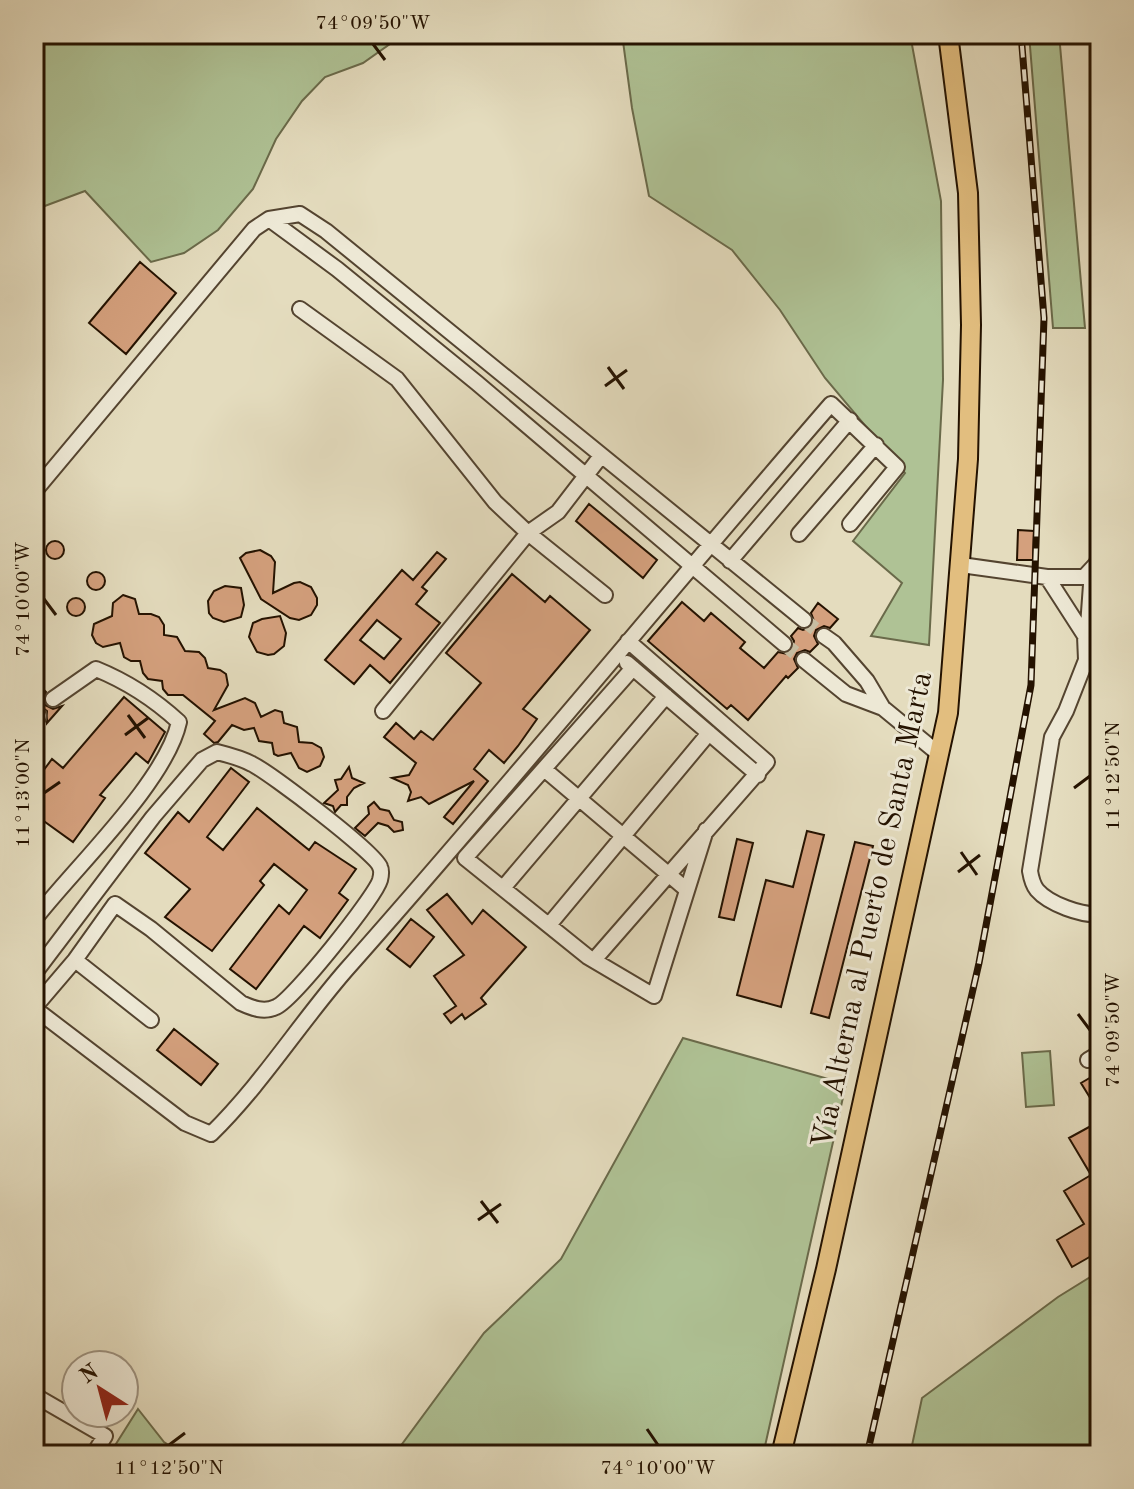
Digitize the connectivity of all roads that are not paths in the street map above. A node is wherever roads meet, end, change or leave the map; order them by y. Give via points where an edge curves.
1 (948, 34) edge
2 (269, 219) junction
3 (393, 286) junction
4 (377, 303) junction
5 (300, 309) dead end
6 (491, 366) junction
7 (477, 383) junction
8 (850, 420) junction
9 (876, 445) junction
10 (601, 456) junction
11 (587, 476) junction
12 (34, 492) edge
13 (850, 524) dead end
14 (528, 533) junction
15 (799, 534) dead end
16 (711, 544) junction
17 (1100, 548) edge
18 (730, 561) junction
19 (961, 565) junction
20 (694, 566) junction
21 (1092, 571) junction
22 (1047, 577) junction
23 (605, 595) dead end
24 (804, 620) tunnel mouth
25 (824, 636) tunnel mouth
26 (628, 641) junction
27 (784, 644) tunnel mouth
28 (1087, 644) junction
29 (617, 654) junction
30 (804, 660) tunnel mouth
31 (633, 668) junction
32 (666, 696) junction
33 (53, 699) dead end
34 (883, 708) junction
35 (383, 711) dead end
36 (709, 733) junction
37 (939, 754) junction
38 (544, 769) junction
39 (758, 775) junction
40 (579, 798) junction
41 (706, 830) junction
42 (623, 835) junction
43 (668, 874) junction
44 (503, 888) junction
45 (687, 890) junction
46 (97, 893) junction
47 (115, 904) junction
48 (1100, 914) edge
49 (34, 920) edge
50 (549, 925) junction
51 (75, 960) junction
52 (594, 960) junction
53 (34, 974) edge
54 (34, 1008) edge
55 (151, 1020) dead end
56 (34, 1395) edge
57 (93, 1455) edge
58 (781, 1455) edge

1 - 19 main road, Vía Alterna al Puerto de Santa Marta via 968,193 971,310
2 - 3 street via 300,214
2 - 4 street
2 - 12 street via 234,250
3 - 4 street
3 - 6 street
4 - 7 street
5 - 14 street via 397,379 495,502
6 - 7 street
6 - 10 street
7 - 11 street
8 - 9 street
8 - 16 street via 831,404
8 - 18 street
9 - 13 street via 897,467
9 - 15 street
10 - 11 street
10 - 16 street
11 - 14 street via 558,512
11 - 20 street
14 - 23 street
14 - 35 street
16 - 18 street
16 - 20 street
17 - 21 street
18 - 24 street
19 - 22 street
19 - 37 main road, Vía Alterna al Puerto de Santa Marta via 948,713
20 - 26 street
20 - 27 street
21 - 22 street via 1084,577
21 - 28 street
22 - 28 street
25 - 34 street via 867,681
26 - 29 street
26 - 39 street via 767,760
28 - 48 street via 1086,660 1052,737 1030,871 1037,890 1048,898
29 - 31 street
29 - 54 street via 335,983 241,1105 211,1134 185,1123
30 - 34 street via 846,694
31 - 32 street
31 - 38 street
32 - 36 street
32 - 40 street
33 - 49 street via 96,669 156,701 179,722 156,771
34 - 37 street
36 - 39 street
36 - 42 street
37 - 58 main road, Vía Alterna al Puerto de Santa Marta
38 - 40 street
38 - 44 street via 465,858
39 - 41 street
40 - 42 street
40 - 44 street
41 - 43 street
41 - 45 street
42 - 43 street
42 - 50 street
43 - 45 street
43 - 52 street
44 - 50 street
45 - 52 street via 654,996
46 - 47 street
46 - 47 street via 180,784 217,752 253,764 353,840 381,868 373,892 295,992 267,1009 241,1003
46 - 53 street
47 - 51 street
50 - 52 street
51 - 54 street
51 - 55 street
56 - 57 street via 105,1436

